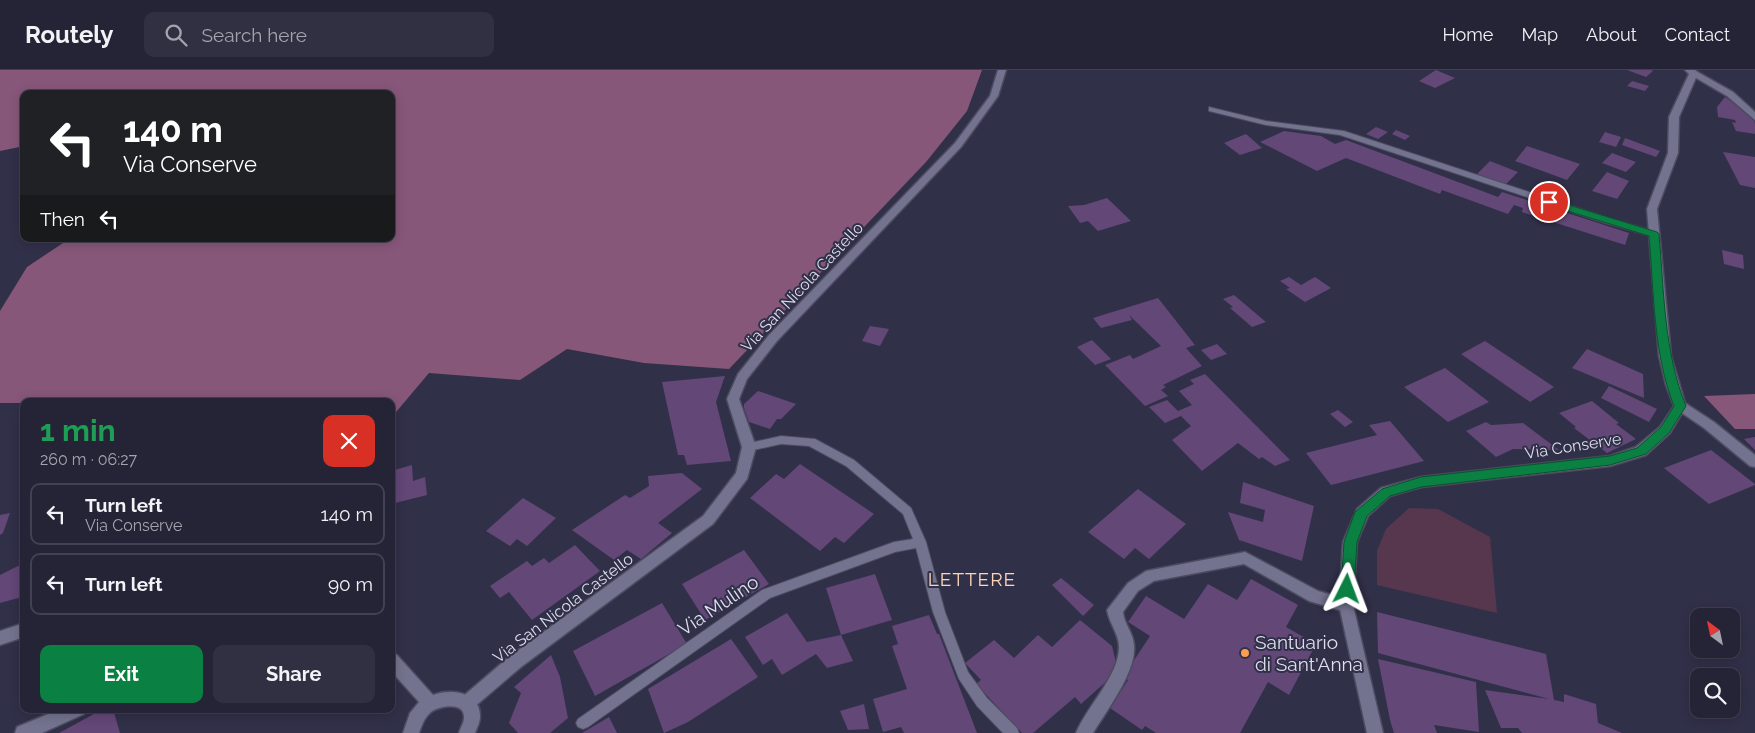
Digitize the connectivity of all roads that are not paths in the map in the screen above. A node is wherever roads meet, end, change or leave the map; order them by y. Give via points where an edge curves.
1 (1002, 70) edge
2 (1691, 72) edge
3 (1212, 109) dead end
4 (1755, 116) edge
5 (1654, 234) junction
6 (1680, 406) junction
7 (749, 447) junction
8 (1755, 462) edge
9 (920, 542) junction
10 (1346, 605) junction
11 (20, 631) edge
12 (0, 638) edge
13 (395, 665) edge
14 (467, 703) junction
15 (430, 704) junction
16 (69, 713) edge
17 (583, 723) dead end
18 (23, 733) edge
19 (410, 733) edge
20 (467, 733) edge
21 (1012, 733) edge
22 (1084, 733) edge
23 (1375, 733) edge

1 - 7 street, Via San Nicola Castello via 994,96 958,145 780,331 742,377 733,399
2 - 4 street via 1730,94
2 - 5 street via 1674,118 1673,153 1652,209
3 - 5 lane via 1266,123 1340,133
5 - 6 street via 1665,356
6 - 8 street
6 - 10 street, Via Conserve via 1665,430 1642,451 1610,461 1421,482 1386,492 1362,512 1350,542
7 - 9 lane via 781,440 810,442 850,463 907,512
7 - 14 street, Via San Nicola Castello via 742,475 708,520 515,662
9 - 17 lane, Via Mulino via 894,547 766,594
9 - 21 lane via 939,612 963,676 982,702
10 - 22 street via 1314,596 1245,558 1152,575 1134,587 1115,610 1125,636 1122,670
10 - 23 street, Via Conserve
11 - 12 street
13 - 15 street
14 - 15 street via 456,698 443,698
14 - 20 street via 472,713
15 - 19 street via 418,713
16 - 18 street

